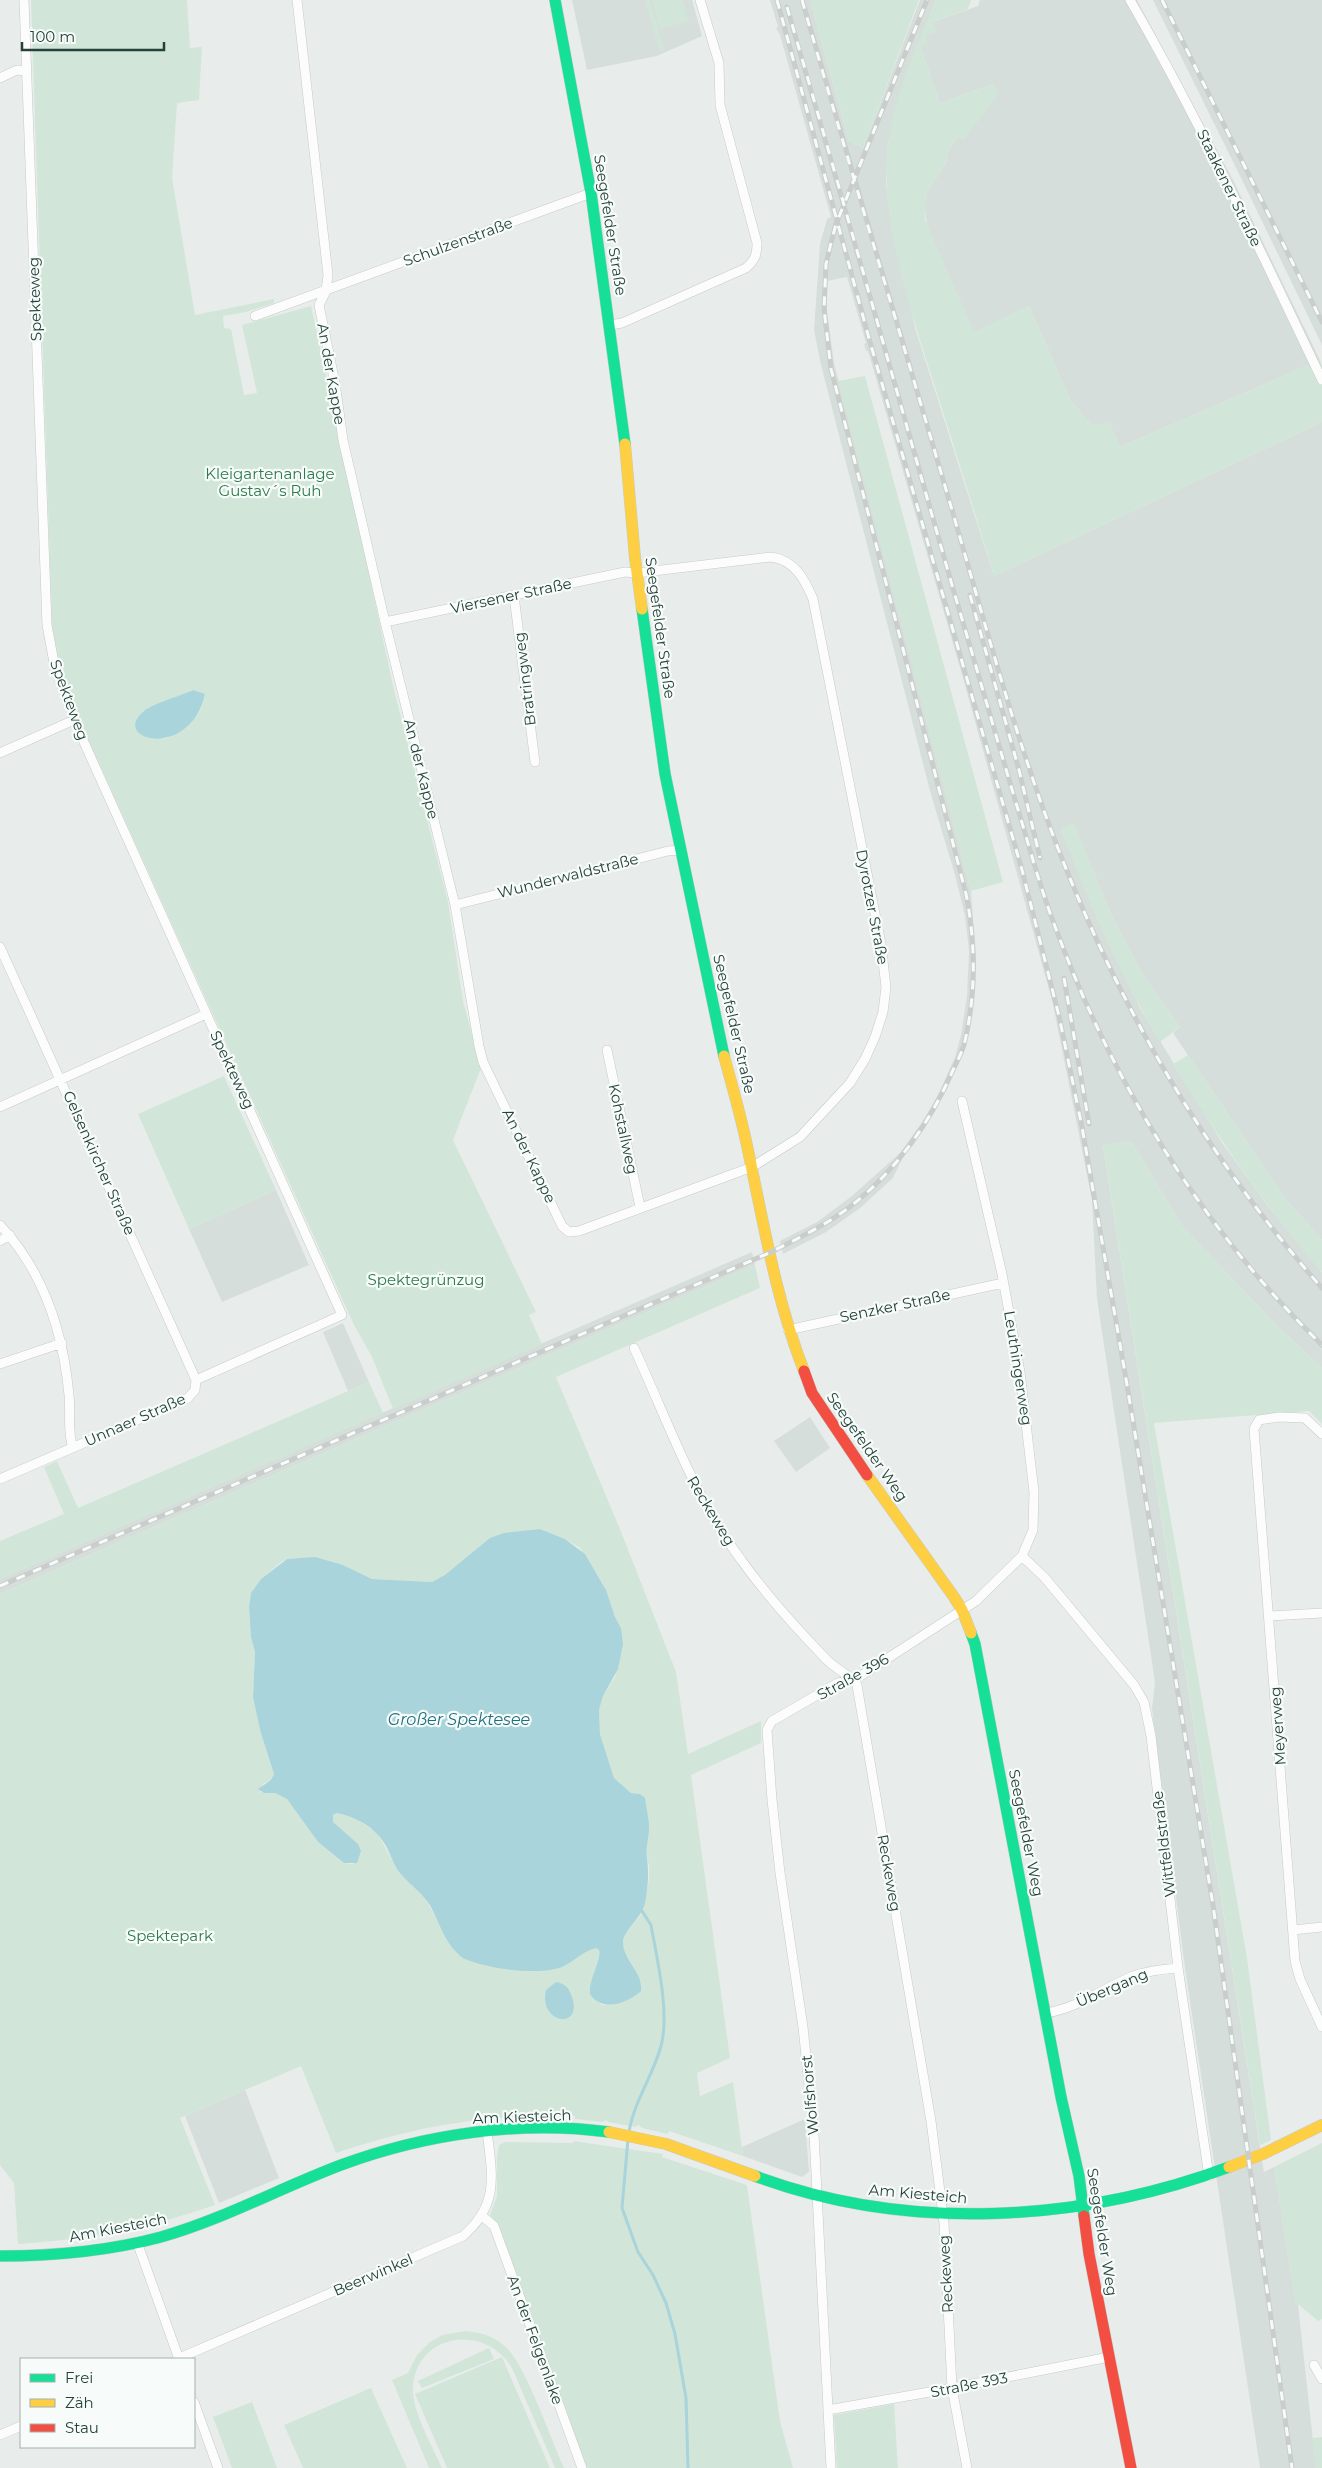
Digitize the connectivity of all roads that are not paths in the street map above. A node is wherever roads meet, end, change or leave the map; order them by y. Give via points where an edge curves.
1 (24, 0) edge
2 (297, 0) edge
3 (556, 0) edge
4 (700, 0) edge
5 (1130, 0) edge
6 (26, 71) junction
7 (0, 78) edge
8 (591, 193) junction
9 (326, 291) junction
10 (255, 316) dead end
11 (610, 325) junction
12 (1322, 380) edge
13 (637, 573) junction
14 (514, 596) junction
15 (385, 622) junction
16 (74, 720) junction
17 (0, 753) edge
18 (535, 762) dead end
19 (681, 850) junction
20 (455, 905) junction
21 (0, 948) edge
22 (206, 1014) junction
23 (607, 1050) dead end
24 (61, 1080) junction
25 (962, 1101) dead end
26 (0, 1107) edge
27 (752, 1166) junction
28 (640, 1207) junction
29 (0, 1225) edge
30 (568, 1232) joint
31 (10, 1235) junction
32 (0, 1241) edge
33 (769, 1253) joint
34 (1003, 1283) junction
35 (342, 1315) joint
36 (788, 1330) junction
37 (62, 1343) junction
38 (634, 1348) dead end
39 (0, 1364) edge
40 (196, 1380) junction
41 (1322, 1434) edge
42 (73, 1448) junction
43 (0, 1479) edge
44 (1022, 1556) junction
45 (962, 1610) junction
46 (1322, 1614) edge
47 (1270, 1616) junction
48 (853, 1679) junction
49 (768, 1725) joint
50 (1322, 1927) edge
51 (1293, 1930) junction
52 (1178, 1968) junction
53 (1046, 2014) junction
54 (1322, 2027) edge
55 (1322, 2125) edge
56 (487, 2131) junction
57 (1209, 2176) junction
58 (818, 2195) junction
59 (1083, 2205) junction
60 (943, 2213) junction
61 (482, 2216) junction
62 (137, 2242) junction
63 (0, 2256) edge
64 (1109, 2357) junction
65 (178, 2358) edge
66 (180, 2358) edge
67 (1314, 2365) dead end
68 (1322, 2379) edge
69 (952, 2388) junction
70 (195, 2405) edge
71 (828, 2410) junction
72 (20, 2426) edge
73 (0, 2435) edge
74 (218, 2468) edge
75 (582, 2468) edge
76 (831, 2468) edge
77 (967, 2468) edge
78 (1130, 2468) edge

1 - 6 street, Spekteweg
2 - 9 street, An der Kappe via 328,275
3 - 8 street, Seegefelder Straße
4 - 11 street via 719,63 720,106 757,243 757,255 746,268 622,323
5 - 12 street, Staakener Straße via 1211,150
6 - 7 street via 17,70
6 - 16 street, Spekteweg via 47,625 55,668
8 - 9 street, Schulzenstraße
8 - 11 street, Seegefelder Straße
9 - 10 street
9 - 15 street, An der Kappe via 319,305 343,440
11 - 13 street, Seegefelder Straße
13 - 14 street, Viersener Straße via 625,572
13 - 19 street, Seegefelder Straße via 664,774
13 - 27 street, Dyrotzer Straße via 771,557 787,562 802,577 813,599 881,944 886,987 880,1020 865,1059 839,1095 800,1137
14 - 15 street, Viersener Straße
14 - 18 street, Bratringweg
15 - 20 street, An der Kappe
16 - 17 street
16 - 22 street, Spekteweg
19 - 20 street, Wunderwaldstraße
19 - 27 street, Seegefelder Straße via 717,1022
20 - 30 street, An der Kappe via 483,1062 562,1226
21 - 24 street, Gelsenkircher Straße
22 - 24 street
22 - 35 street, Spekteweg
23 - 28 street, Kohstallweg
24 - 26 street
24 - 40 street, Gelsenkircher Straße
25 - 34 street, Leuthingerweg
27 - 28 street, Dyrotzer Straße
27 - 33 street, Seegefelder Straße
28 - 30 street, Dyrotzer Straße via 579,1231
29 - 31 street
31 - 32 street
31 - 37 street via 28,1260 47,1297
33 - 36 street, Seegefelder Weg
34 - 36 street, Senzker Straße
34 - 44 street, Leuthingerweg via 1020,1372 1034,1492 1033,1530
35 - 40 street, Unnaer Straße
36 - 45 street, Seegefelder Weg via 818,1404
37 - 39 street
37 - 42 street
38 - 48 street, Reckeweg via 695,1486 730,1544 805,1638 835,1669
40 - 42 street, Unnaer Straße via 196,1390 188,1398
41 - 47 street, Meyerweg via 1305,1418 1259,1420 1254,1429
42 - 43 street, Unnaer Straße
44 - 45 street, Leuthingerweg via 976,1601
44 - 52 street, Wittfeldstraße via 1045,1578 1134,1685 1144,1702 1150,1729
45 - 48 street, Straße 396
45 - 53 street, Seegefelder Weg via 974,1644
46 - 47 street
47 - 51 street, Meyerweg
48 - 49 street, Straße 396 via 838,1683
48 - 60 street, Reckeweg via 857,1685 929,2111
49 - 58 street, Wolfshorst via 772,1800 804,2028
50 - 51 street
51 - 54 street, Meyerweg via 1300,1979
52 - 53 street, Übergang via 1144,1972
52 - 57 street, Wittfeldstraße
53 - 59 street, Seegefelder Weg
55 - 57 street, Am Kiesteich via 1265,2155
56 - 58 street, Am Kiesteich via 574,2129 665,2144
56 - 61 street, Beerwinkel via 492,2178 490,2198
56 - 62 street, Am Kiesteich via 429,2139 381,2152 183,2230
57 - 59 street, Am Kiesteich
58 - 60 street, Am Kiesteich
58 - 71 street, Wolfshorst
59 - 60 street, Am Kiesteich via 1030,2211
59 - 64 street, Seegefelder Weg
60 - 69 street, Reckeweg
61 - 66 street, Beerwinkel via 463,2236
61 - 75 street, An der Felgenlake via 494,2226
62 - 63 street, Am Kiesteich via 59,2254
62 - 65 street
64 - 69 street, Straße 393
64 - 78 street, Seegefelder Weg
67 - 68 street
69 - 71 street, Straße 393
69 - 77 street, Reckeweg
70 - 74 street
71 - 76 street, Wolfshorst
72 - 73 street

